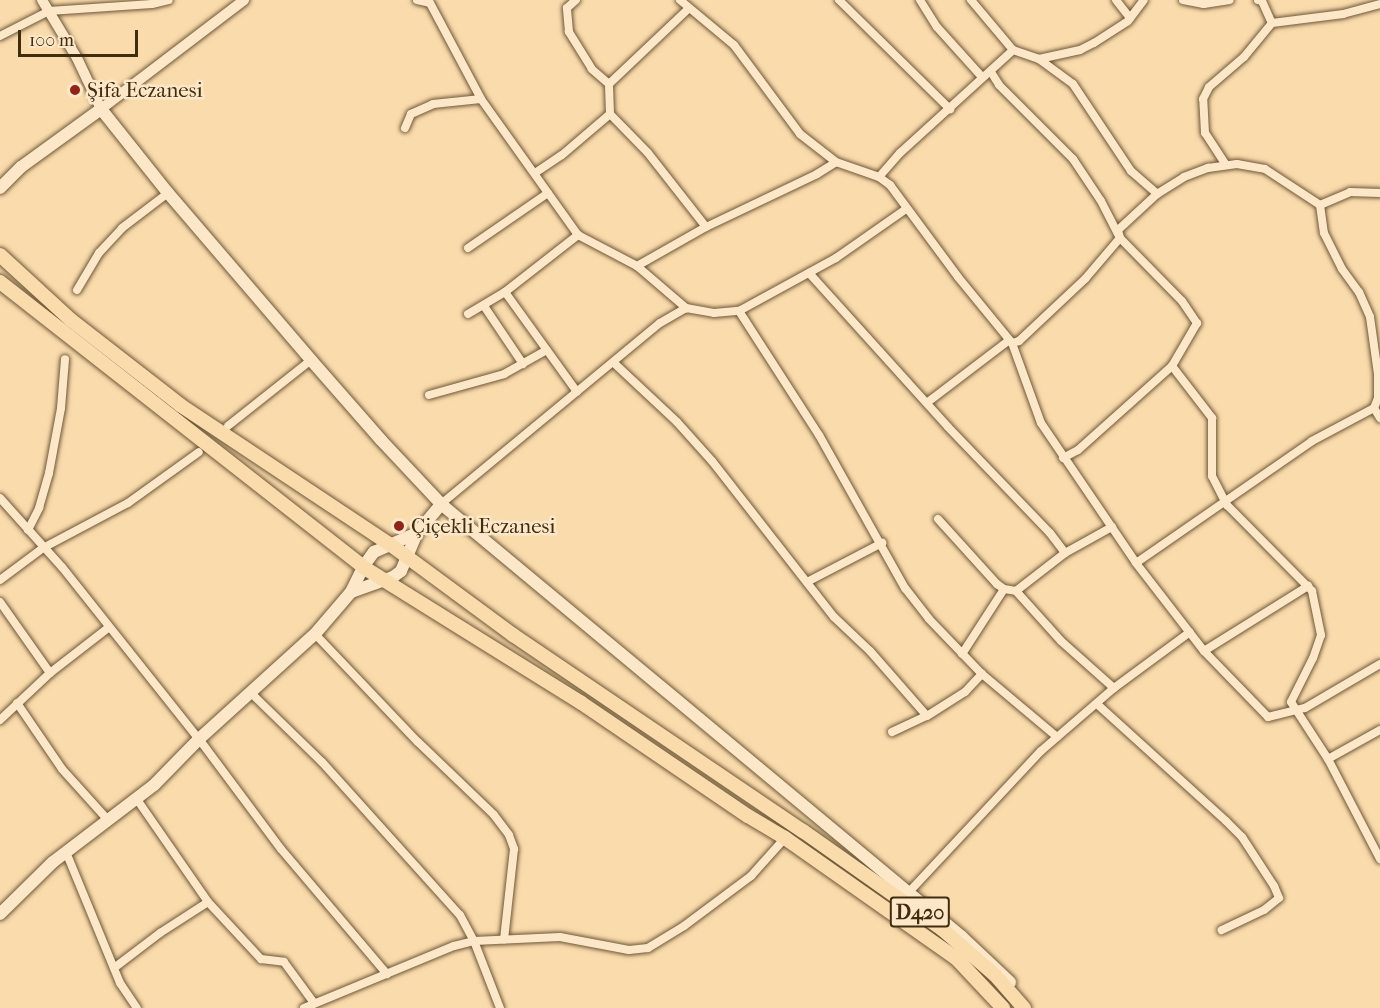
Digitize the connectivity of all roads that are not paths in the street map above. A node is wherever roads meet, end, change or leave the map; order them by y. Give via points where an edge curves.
1 (42, 0) edge
2 (169, 0) edge
3 (244, 0) edge
4 (417, 0) edge
5 (576, 0) edge
6 (839, 0) edge
7 (920, 0) edge
8 (970, 0) edge
9 (1116, 0) edge
10 (1144, 0) edge
11 (1183, 0) edge
12 (1230, 0) edge
13 (1258, 0) edge
14 (1212, 2) edge
15 (685, 3) edge
16 (90, 4) edge
17 (1380, 4) edge
18 (49, 11) junction
19 (1130, 18) junction
20 (1272, 23) junction
21 (0, 36) edge
22 (1013, 50) junction
23 (1039, 59) junction
24 (991, 72) junction
25 (982, 77) junction
26 (609, 84) junction
27 (481, 99) junction
28 (102, 109) junction
29 (950, 109) junction
30 (610, 114) junction
31 (405, 128) dead end
32 (836, 162) junction
33 (1226, 165) junction
34 (535, 173) junction
35 (879, 177) junction
36 (0, 188) edge
37 (168, 193) junction
38 (548, 193) junction
39 (1380, 193) edge
40 (1157, 194) junction
41 (1320, 205) junction
42 (906, 209) junction
43 (706, 227) junction
44 (578, 235) junction
45 (1120, 238) junction
46 (468, 248) dead end
47 (0, 255) edge
48 (637, 266) junction
49 (809, 273) junction
50 (0, 282) edge
51 (77, 290) dead end
52 (505, 292) junction
53 (484, 306) junction
54 (686, 308) junction
55 (739, 311) junction
56 (468, 314) dead end
57 (1010, 342) junction
58 (547, 350) junction
59 (65, 358) dead end
60 (311, 360) junction
61 (614, 363) junction
62 (523, 364) junction
63 (1172, 366) junction
64 (577, 392) junction
65 (429, 395) dead end
66 (928, 402) junction
67 (1374, 408) junction
68 (1380, 418) edge
69 (228, 426) dead end
70 (199, 452) dead end
71 (1063, 458) junction
72 (0, 498) edge
73 (1224, 500) junction
74 (441, 504) junction
75 (938, 519) dead end
76 (1112, 527) junction
77 (28, 530) junction
78 (417, 533) junction
79 (882, 543) junction
80 (391, 545) junction
81 (43, 548) junction
82 (1065, 553) junction
83 (408, 558) junction
84 (1136, 563) junction
85 (363, 567) junction
86 (0, 580) edge
87 (384, 580) junction
88 (807, 582) junction
89 (1308, 586) junction
90 (1004, 589) junction
91 (1016, 591) junction
92 (351, 592) junction
93 (0, 603) edge
94 (108, 628) junction
95 (1190, 632) junction
96 (315, 634) junction
97 (1204, 651) junction
98 (962, 654) junction
99 (1380, 664) edge
100 (50, 673) junction
101 (982, 674) junction
102 (1114, 688) junction
103 (251, 693) junction
104 (17, 703) junction
105 (1097, 704) junction
106 (1297, 710) junction
107 (927, 716) junction
108 (0, 720) edge
109 (1380, 730) edge
110 (892, 732) dead end
111 (1057, 737) junction
112 (200, 739) junction
113 (1329, 759) junction
114 (136, 798) junction
115 (108, 820) junction
116 (785, 838) junction
117 (66, 852) junction
118 (1380, 858) edge
119 (909, 892) junction
120 (208, 902) junction
121 (0, 914) edge
122 (1222, 930) dead end
123 (504, 939) junction
124 (474, 941) junction
125 (114, 968) junction
126 (387, 974) junction
127 (314, 1003) junction
128 (137, 1008) edge
129 (304, 1008) edge
130 (500, 1008) edge
131 (1003, 1008) edge
132 (1024, 1008) edge

1 - 18 street
2 - 16 street via 152,4
3 - 28 street
4 - 27 street via 430,3
5 - 26 street via 567,8 569,32 592,69
6 - 29 street
7 - 25 street via 937,27
8 - 22 street
9 - 19 street
10 - 19 street
11 - 14 street
12 - 14 street
13 - 20 street
15 - 26 street
15 - 32 street via 734,45 800,134
16 - 18 street
17 - 20 street via 1343,14
18 - 21 street
18 - 28 street
19 - 23 street via 1080,50
20 - 33 street via 1244,57 1209,87 1203,99 1205,133
22 - 23 street
22 - 24 street
23 - 40 street via 1073,84 1131,171
24 - 25 street
24 - 45 street via 999,85 1073,159
25 - 29 street
26 - 30 street
27 - 31 street via 433,104 411,114
27 - 34 street
28 - 36 main road via 21,167
28 - 37 main road
29 - 35 street
30 - 34 street
30 - 43 street via 648,153
32 - 35 street
32 - 43 street
33 - 40 street via 1184,177
33 - 41 street via 1265,169
34 - 38 street
35 - 42 street via 890,185
37 - 51 street via 122,228 99,253
37 - 60 main road
38 - 44 street
38 - 46 street
39 - 41 street via 1350,192
40 - 45 street via 1118,230
41 - 67 street via 1324,233 1370,317 1378,374
42 - 49 street
42 - 57 street
43 - 48 street
44 - 48 street
44 - 52 street
45 - 57 street via 1085,279 1019,341
45 - 63 street via 1182,301 1197,323
47 - 80 main road, D420 via 71,320 180,405
48 - 54 street
49 - 55 street
49 - 66 street
50 - 85 main road
52 - 53 street
52 - 58 street
53 - 56 street
53 - 62 street
54 - 55 street via 714,313
54 - 61 street via 660,323
55 - 79 street via 819,435
57 - 66 street
57 - 71 street via 1041,423
58 - 62 street
58 - 64 street
59 - 77 street via 49,472
60 - 69 street
60 - 74 main road
61 - 64 street
61 - 88 street via 684,429
62 - 65 street via 489,380
63 - 71 street via 1078,450
63 - 73 street via 1212,418 1212,476
64 - 74 street
66 - 82 street
67 - 68 street
67 - 73 street via 1312,441
70 - 81 street via 128,503
71 - 76 street
72 - 77 street
73 - 84 street
73 - 89 street
74 - 78 main road
74 - 119 main road
75 - 90 street
76 - 82 street
76 - 84 street
77 - 81 street
78 - 80 main road
78 - 83 main road
79 - 88 street
79 - 98 street via 905,588
80 - 83 main road, D420
80 - 85 main road via 374,552
81 - 86 street
81 - 94 street
82 - 91 street
83 - 87 main road via 397,574
83 - 132 main road, D420 via 513,635 942,929 995,975
84 - 95 street
85 - 87 main road
85 - 92 main road
87 - 92 main road
87 - 116 main road via 580,702
88 - 107 street via 834,617
89 - 97 street
89 - 106 street via 1317,607 1321,635 1291,702
90 - 91 street
90 - 98 street
91 - 102 street via 1061,641
92 - 96 main road
93 - 100 street
94 - 100 street
94 - 112 street
95 - 97 street
95 - 102 street
96 - 103 main road
96 - 123 street via 494,815 509,835 514,849
97 - 106 street via 1268,717
98 - 101 street
99 - 106 street
100 - 104 street
101 - 107 street via 965,692
101 - 111 street
102 - 105 street
103 - 112 main road
103 - 124 street via 322,762 460,915
104 - 108 street
104 - 115 street via 62,769
105 - 111 street
105 - 122 street via 1234,829 1274,886 1279,898 1264,910
106 - 113 street
107 - 110 street
109 - 113 street
111 - 119 street via 1006,786
112 - 114 main road
112 - 126 street via 281,849
113 - 118 street
114 - 115 main road
114 - 120 street
115 - 117 main road
116 - 123 street via 751,876 648,948 629,950 560,937
116 - 131 main road, D420 via 956,958
117 - 121 main road
117 - 125 street
119 - 132 main road via 998,968 1016,989
120 - 125 street
120 - 127 street via 261,959 284,963
123 - 124 street
124 - 126 street
124 - 130 street
125 - 128 street
126 - 127 street
127 - 129 street

